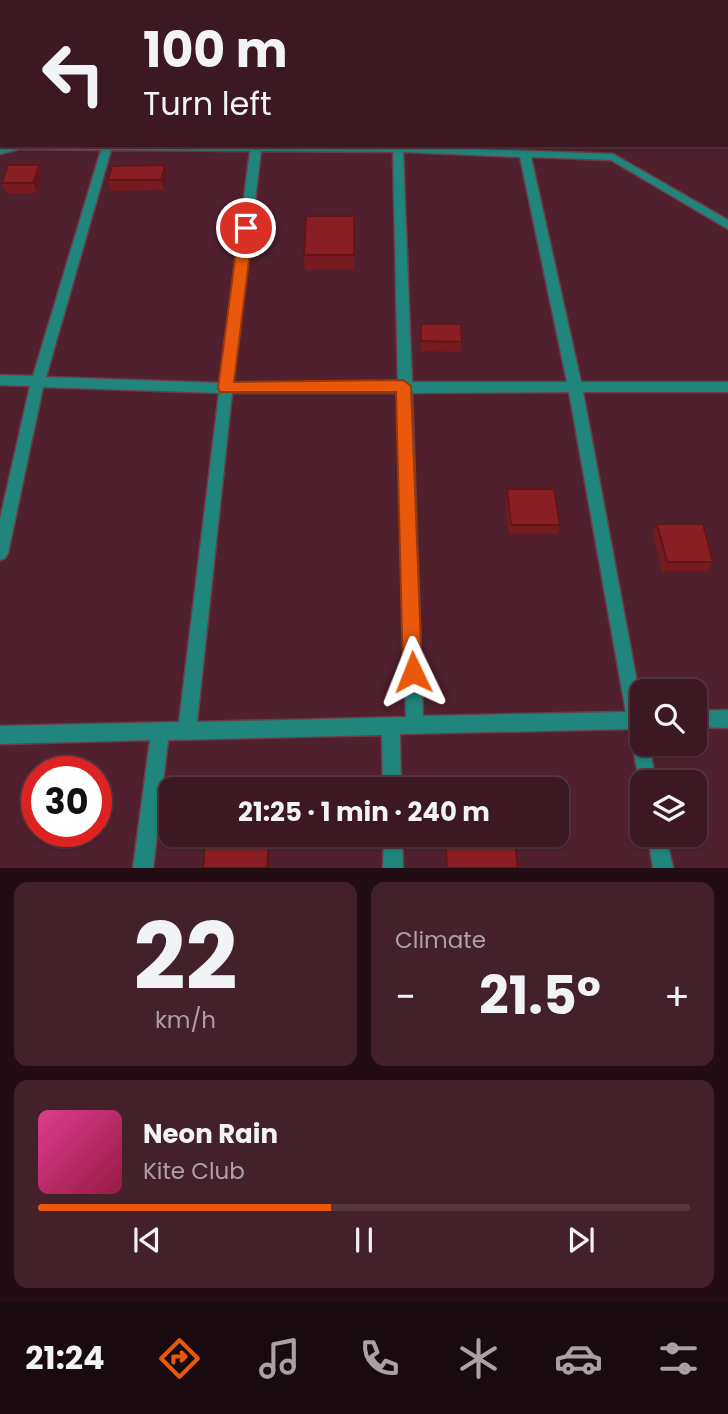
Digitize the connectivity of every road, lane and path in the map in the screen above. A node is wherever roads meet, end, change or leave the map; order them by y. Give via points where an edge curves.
1 (107, 147) edge
2 (608, 147) edge
3 (256, 148) junction
4 (398, 149) junction
5 (524, 152) junction
6 (613, 157) junction
7 (728, 225) edge
8 (0, 380) edge
9 (38, 380) junction
10 (403, 386) junction
11 (575, 387) junction
12 (728, 387) edge
13 (226, 388) junction
14 (0, 553) edge
15 (631, 679) edge
16 (707, 719) edge
17 (728, 719) edge
18 (630, 720) edge
19 (415, 724) junction
20 (391, 725) junction
21 (160, 731) junction
22 (187, 731) junction
23 (0, 735) edge
24 (392, 777) edge
25 (393, 847) edge
26 (659, 847) edge
27 (143, 868) edge
28 (393, 868) edge
29 (663, 868) edge

1 - 3 street
1 - 9 street
2 - 6 street
3 - 4 street
3 - 13 street
4 - 5 street
4 - 10 street
5 - 6 street
5 - 11 street
6 - 7 street
8 - 9 street
9 - 13 street
9 - 14 street
10 - 11 street
10 - 13 street
10 - 19 street
11 - 12 street
11 - 15 street
13 - 22 street
16 - 17 street
18 - 19 street
19 - 20 street
20 - 22 street
20 - 24 street
21 - 22 street
21 - 23 street
21 - 27 street
25 - 28 street
26 - 29 street

